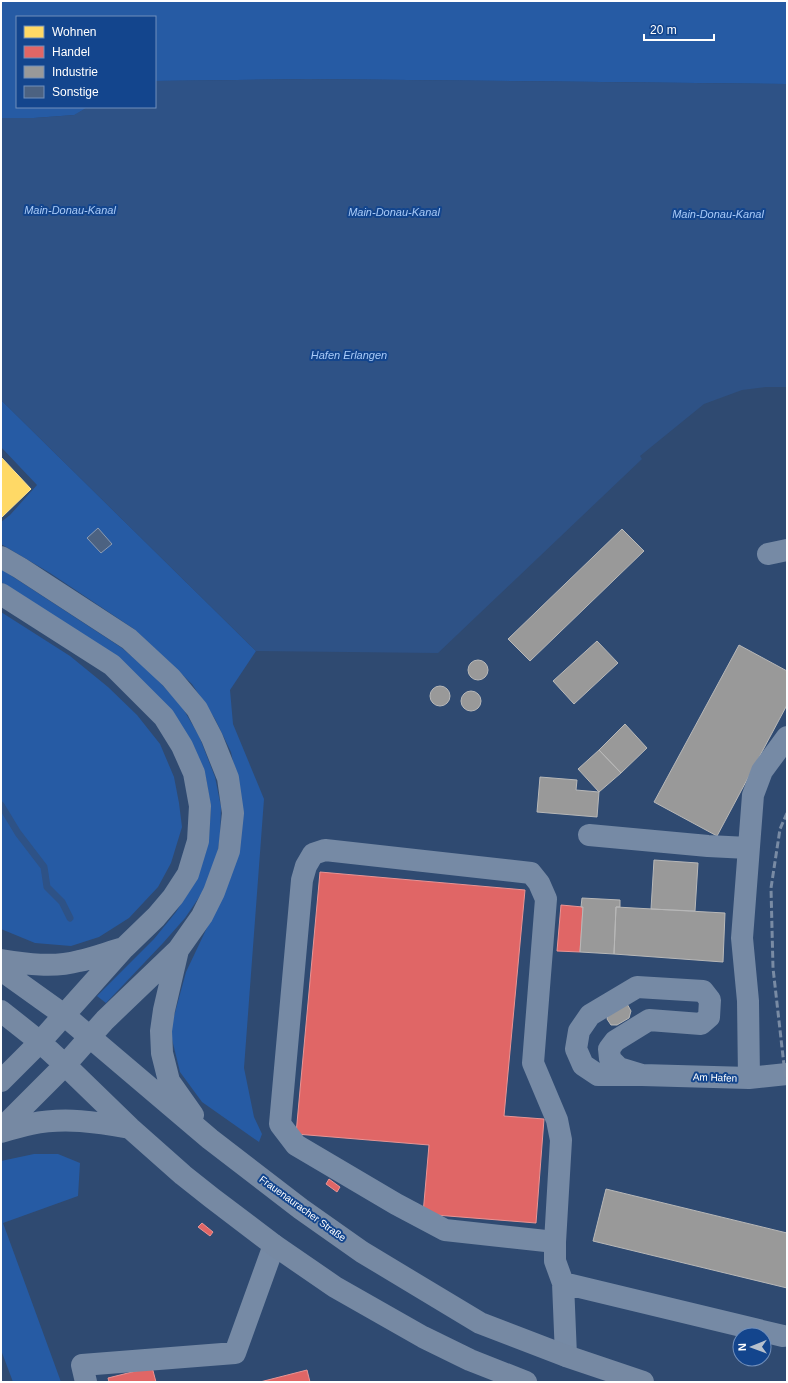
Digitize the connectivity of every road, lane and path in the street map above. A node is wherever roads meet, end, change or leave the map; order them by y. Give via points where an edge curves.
1 (1, 557) edge
2 (1, 594) edge
3 (787, 737) edge
4 (589, 835) dead end
5 (748, 848) junction
6 (124, 948) junction
7 (178, 950) junction
8 (1, 960) edge
9 (1, 970) edge
10 (1, 1011) edge
11 (64, 1015) junction
12 (89, 1037) junction
13 (64, 1040) junction
14 (40, 1042) junction
15 (65, 1065) junction
16 (787, 1074) edge
17 (642, 1075) junction
18 (749, 1078) junction
19 (1, 1081) edge
20 (130, 1128) junction
21 (1, 1129) edge
22 (1, 1132) edge
23 (210, 1139) junction
24 (555, 1242) junction
25 (274, 1245) junction
26 (563, 1283) junction
27 (784, 1336) dead end
28 (566, 1356) junction
29 (86, 1382) edge
30 (526, 1382) edge
31 (643, 1382) edge

1 - 7 main road via 129,639 171,678 197,708 212,738 228,778 233,813 229,851 202,916
2 - 6 main road via 112,665 164,717 182,746 194,773 200,806 199,834 188,874 173,897
3 - 5 lane via 762,771 752,795
4 - 5 lane
5 - 18 lane via 742,938 748,1001
6 - 8 main road via 78,962 51,965
6 - 11 main road
7 - 12 main road
7 - 23 main road via 164,1010 161,1031 162,1053 169,1081
9 - 11 main road, Frauenauracher Straße
10 - 14 main road
11 - 12 main road, Frauenauracher Straße
11 - 13 main road
11 - 14 main road
12 - 13 main road
12 - 15 main road
12 - 23 main road, Frauenauracher Straße
13 - 14 main road
13 - 15 main road
14 - 15 main road
14 - 19 main road
15 - 20 main road
15 - 21 main road
16 - 18 lane, Am Hafen
17 - 17 lane via 618,1068 610,1059 609,1048 614,1040 649,1020 701,1024 709,1016 710,1000 703,991 637,986 590,1015 579,1031 576,1049 583,1066 598,1075
17 - 18 lane, Am Hafen
20 - 22 main road via 97,1122 56,1121
20 - 25 main road via 183,1175
23 - 28 main road, Frauenauracher Straße via 362,1252 480,1323
24 - 24 lane via 445,1230 296,1145 280,1124 302,880 313,854 325,850 531,873 539,883 546,899 533,1063 557,1120 561,1140
24 - 26 lane via 555,1261
25 - 29 lane via 235,1353 82,1365
25 - 30 main road via 335,1287 423,1337 470,1360
26 - 27 lane
26 - 28 lane
28 - 31 main road, Frauenauracher Straße

